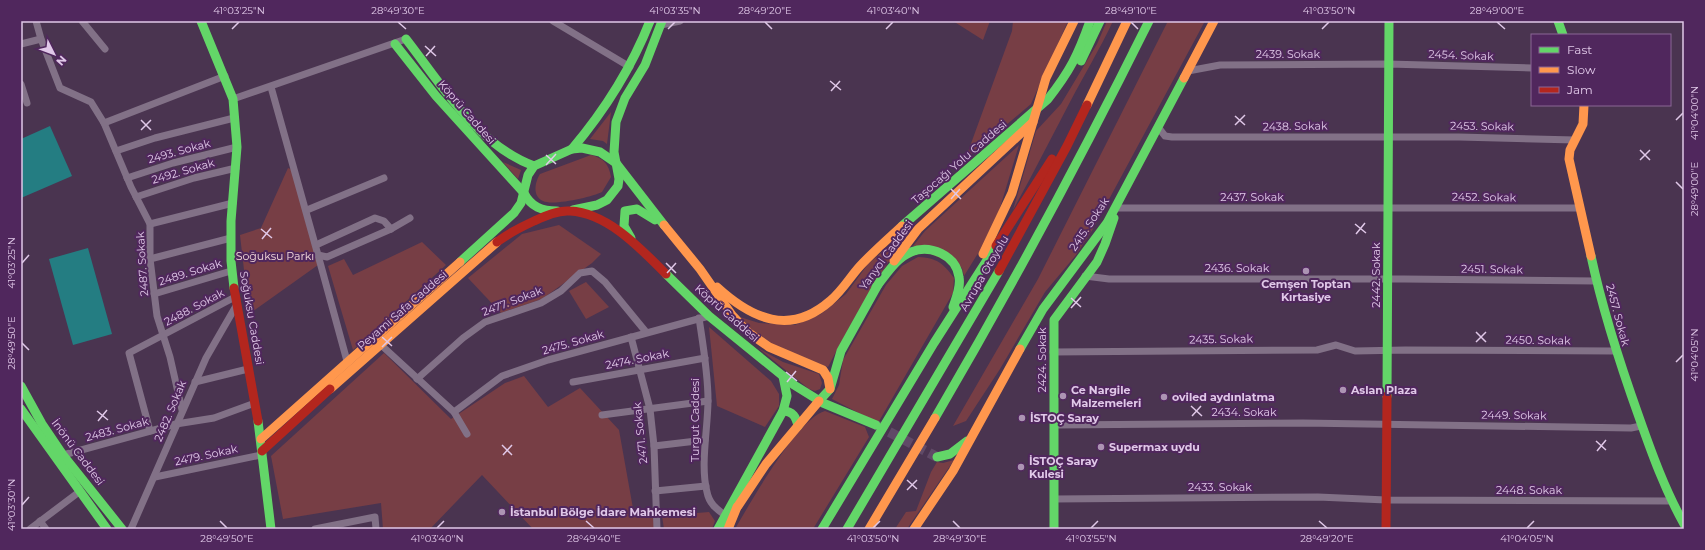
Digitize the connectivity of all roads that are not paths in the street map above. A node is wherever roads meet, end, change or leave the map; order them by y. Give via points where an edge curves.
1 (36, 21) edge
2 (82, 21) edge
3 (201, 21) edge
4 (553, 21) edge
5 (650, 21) edge
6 (680, 21) edge
7 (1074, 21) edge
8 (1090, 21) edge
9 (1100, 21) edge
10 (1127, 21) edge
11 (1149, 21) edge
12 (1214, 21) edge
13 (1389, 21) edge
14 (1558, 21) edge
15 (662, 23) edge
16 (1563, 34) edge
17 (41, 39) junction
18 (406, 39) joint
19 (21, 44) edge
20 (395, 44) junction
21 (105, 49) dead end
22 (1388, 64) junction
23 (630, 67) junction
24 (1531, 68) edge
25 (1188, 71) junction
26 (225, 76) junction
27 (21, 84) edge
28 (271, 87) junction
29 (233, 99) junction
30 (27, 103) dead end
31 (1584, 106) edge
32 (234, 118) junction
33 (104, 123) junction
34 (1158, 127) junction
35 (1388, 136) junction
36 (1576, 140) junction
37 (1067, 146) junction
38 (237, 147) junction
39 (572, 148) junction
40 (116, 151) junction
41 (616, 163) junction
42 (534, 166) junction
43 (236, 168) junction
44 (127, 178) junction
45 (384, 178) dead end
46 (524, 193) junction
47 (136, 197) junction
48 (233, 203) junction
49 (1116, 208) junction
50 (1389, 208) junction
51 (1579, 208) junction
52 (307, 210) junction
53 (570, 210) junction
54 (410, 218) dead end
55 (150, 224) junction
56 (391, 229) junction
57 (230, 238) junction
58 (675, 240) junction
59 (316, 246) junction
60 (639, 249) junction
61 (318, 255) junction
62 (150, 259) junction
63 (700, 269) junction
64 (232, 271) junction
65 (1085, 276) junction
66 (1388, 279) junction
67 (1596, 281) junction
68 (876, 287) junction
69 (154, 294) junction
70 (236, 301) junction
71 (952, 310) junction
72 (709, 316) junction
73 (699, 318) junction
74 (646, 332) junction
75 (164, 336) junction
76 (631, 337) junction
77 (934, 343) junction
78 (380, 344) junction
79 (1388, 350) junction
80 (1615, 351) junction
81 (1053, 352) junction
82 (705, 358) junction
83 (347, 361) junction
84 (248, 369) junction
85 (640, 370) junction
86 (783, 376) junction
87 (417, 379) junction
88 (195, 382) junction
89 (573, 382) dead end
90 (21, 386) edge
91 (830, 389) junction
92 (708, 401) junction
93 (819, 401) junction
94 (255, 403) junction
95 (21, 409) edge
96 (650, 409) junction
97 (182, 410) junction
98 (784, 411) junction
99 (454, 412) junction
100 (602, 415) dead end
101 (176, 424) junction
102 (1386, 424) junction
103 (876, 425) tunnel mouth
104 (1054, 425) junction
105 (798, 426) junction
106 (1641, 426) junction
107 (150, 431) junction
108 (467, 434) dead end
109 (974, 434) junction
110 (261, 439) junction
111 (705, 440) junction
112 (654, 446) junction
113 (262, 453) junction
114 (63, 455) junction
115 (937, 457) tunnel mouth
116 (155, 477) junction
117 (706, 486) junction
118 (655, 491) junction
119 (79, 492) junction
120 (1054, 499) junction
121 (1386, 500) junction
122 (1671, 501) junction
123 (737, 508) junction
124 (725, 515) junction
125 (854, 518) junction
126 (40, 521) junction
127 (1684, 524) edge
128 (30, 529) edge
129 (46, 529) edge
130 (108, 529) edge
131 (122, 529) edge
132 (132, 529) edge
133 (271, 529) edge
134 (315, 529) edge
135 (376, 529) edge
136 (657, 529) edge
137 (718, 529) edge
138 (724, 529) edge
139 (728, 529) edge
140 (822, 529) edge
141 (842, 529) edge
142 (847, 529) edge
143 (869, 529) edge
144 (914, 529) edge
145 (1054, 529) edge
146 (1386, 529) edge

1 - 17 street, 2487. Sokak
2 - 21 street
3 - 26 main road, Soğuksu Caddesi
4 - 23 street
5 - 23 main road
6 - 15 street
7 - 71 main road via 1046,78 1008,202
8 - 63 main road, Taşocağı Yolu Caddesi via 1074,62 1048,99 891,237 824,306 806,316 789,320 757,316 732,301
9 - 68 main road, Yanyol Caddesi via 1070,82 1055,101 918,229
10 - 37 main road, Avrupa Otoyolu
11 - 143 main road via 1096,128 991,322
12 - 25 main road, 2415. Sokak
13 - 22 main road, 2442. Sokak
14 - 16 main road
15 - 41 main road via 645,65 616,122
17 - 19 street
17 - 33 street, 2487. Sokak via 60,88 91,102
18 - 20 street
18 - 42 main road, Köprü Caddesi via 461,110 484,135 505,154
20 - 28 street
20 - 46 main road, Köprü Caddesi via 436,96
22 - 24 street, 2454. Sokak
22 - 25 street, 2439. Sokak via 1220,65
22 - 35 main road, 2442. Sokak
23 - 39 main road via 614,96
25 - 34 main road, 2415. Sokak
26 - 29 main road, Soğuksu Caddesi
26 - 33 street
27 - 30 street
28 - 29 street
28 - 52 street
29 - 32 main road, Soğuksu Caddesi
31 - 36 main road, 2457. Sokak via 1583,124
32 - 38 main road, Soğuksu Caddesi
32 - 40 street via 155,138
33 - 40 street, 2487. Sokak
34 - 35 street, 2438. Sokak via 1165,136 1172,137
34 - 49 main road, 2415. Sokak
35 - 36 street, 2453. Sokak
35 - 50 main road, 2442. Sokak
36 - 51 main road, 2457. Sokak via 1570,150 1570,159
37 - 77 main road via 1054,157
37 - 125 main road, Avrupa Otoyolu via 1002,266
38 - 43 main road, Soğuksu Caddesi
38 - 44 street, 2493. Sokak
39 - 41 main road via 600,152
39 - 42 main road
40 - 44 street, 2487. Sokak
41 - 53 main road via 620,178 607,200 597,205
41 - 58 main road, Köprü Caddesi
42 - 46 main road via 528,175
43 - 47 street, 2492. Sokak via 194,178
43 - 48 main road, Soğuksu Caddesi
44 - 47 street, 2487. Sokak
45 - 52 street
46 - 53 main road via 531,204 545,211
46 - 83 main road, Peyami Safa Caddesi via 514,213
47 - 55 street, 2487. Sokak
48 - 55 street
48 - 57 main road, Soğuksu Caddesi
49 - 50 street, 2437. Sokak
49 - 65 main road, 2424. Sokak via 1105,242 1093,267
49 - 109 main road, 2415. Sokak via 1043,310 993,395
50 - 51 street, 2452. Sokak
50 - 66 main road, 2442. Sokak
51 - 67 main road, 2457. Sokak
52 - 59 street
53 - 60 main road, Köprü Caddesi via 600,221
53 - 78 main road, Peyami Safa Caddesi via 529,223 506,235
54 - 56 street
55 - 62 street, 2487. Sokak
56 - 59 street via 384,221 375,218
56 - 61 street via 327,257
57 - 62 street
57 - 64 main road, Soğuksu Caddesi
58 - 60 main road via 646,212 630,209 624,215 623,226
58 - 63 main road, Köprü Caddesi
59 - 61 street
60 - 72 main road, Köprü Caddesi
61 - 83 street
62 - 69 street, 2487. Sokak
63 - 91 main road, Köprü Caddesi via 732,315 749,333 769,347 823,370
64 - 69 street, 2489. Sokak
64 - 70 main road, Soğuksu Caddesi
65 - 66 street, 2436. Sokak via 1109,279
65 - 81 main road, 2424. Sokak via 1063,303 1054,320
66 - 67 street, 2451. Sokak
66 - 79 main road, 2442. Sokak
67 - 80 main road, 2457. Sokak
68 - 71 main road via 904,256 922,250 936,251 950,259 958,271 958,291
68 - 91 main road, Yanyol Caddesi via 841,351
69 - 75 street, 2487. Sokak via 157,316
70 - 75 street, 2488. Sokak
70 - 84 main road, Soğuksu Caddesi
70 - 88 street, 2482. Sokak
71 - 77 main road
72 - 73 street, 2475. Sokak
72 - 86 main road, Köprü Caddesi
73 - 74 street, 2475. Sokak
73 - 82 street, Turgut Caddesi
74 - 76 street, 2475. Sokak
74 - 87 street, 2477. Sokak via 605,282 592,272 580,273 561,291 541,303 511,311 485,322
75 - 97 street, 2487. Sokak
75 - 107 street, 2488. Sokak via 129,353
76 - 85 street, 2471. Sokak
76 - 99 street, 2475. Sokak via 548,360 502,376
77 - 140 main road
78 - 87 street
78 - 113 main road, Peyami Safa Caddesi
79 - 80 street, 2450. Sokak
79 - 81 street, 2435. Sokak via 1354,351 1336,346 1317,350
79 - 102 main road, 2442. Sokak
80 - 106 main road, 2457. Sokak
81 - 104 main road, 2424. Sokak
82 - 85 street, 2474. Sokak
82 - 92 street, Turgut Caddesi
83 - 110 main road, Peyami Safa Caddesi
84 - 88 street
84 - 94 main road, Soğuksu Caddesi
85 - 89 street, 2474. Sokak
85 - 96 street, 2471. Sokak
86 - 93 main road, Köprü Caddesi
86 - 98 main road via 787,396
87 - 99 street
88 - 97 street, 2482. Sokak
90 - 114 main road, İnönü Caddesi
91 - 93 main road, Yanyol Caddesi
92 - 96 street
92 - 111 street, Turgut Caddesi
93 - 103 main road, Köprü Caddesi
93 - 105 main road, Yanyol Caddesi
94 - 101 street, 2483. Sokak via 214,418
94 - 110 main road, Soğuksu Caddesi
95 - 119 main road, İnönü Caddesi
96 - 100 street
96 - 112 street, 2471. Sokak
97 - 101 street, 2482. Sokak
98 - 105 main road via 792,412
98 - 124 main road
99 - 108 street
101 - 107 street, 2483. Sokak
101 - 116 street, 2482. Sokak
102 - 104 street, 2434. Sokak
102 - 106 street, 2449. Sokak via 1618,428
102 - 121 main road, 2442. Sokak
104 - 120 main road, 2424. Sokak
105 - 123 main road, Yanyol Caddesi via 766,464
106 - 122 main road, 2457. Sokak
107 - 114 street, 2483. Sokak
109 - 115 main road via 955,452
109 - 144 main road, 2415. Sokak via 953,471
110 - 113 main road, Soğuksu Caddesi
111 - 112 street
111 - 117 street, Turgut Caddesi
112 - 118 street, 2471. Sokak
113 - 116 street, 2479. Sokak
113 - 133 main road, Soğuksu Caddesi
114 - 131 main road, İnönü Caddesi
116 - 132 street, 2482. Sokak
117 - 118 street
117 - 124 street, Turgut Caddesi via 712,504
118 - 136 street, 2471. Sokak
119 - 126 street
119 - 130 main road, İnönü Caddesi
120 - 121 street, 2433. Sokak via 1318,497
120 - 145 main road, 2424. Sokak
121 - 122 street, 2448. Sokak
121 - 146 main road, 2442. Sokak
122 - 127 main road, 2457. Sokak
123 - 138 main road, Yanyol Caddesi
123 - 139 main road
124 - 137 main road
125 - 141 main road
125 - 142 main road, Avrupa Otoyolu
126 - 128 street
126 - 129 street
134 - 135 street via 375,517

